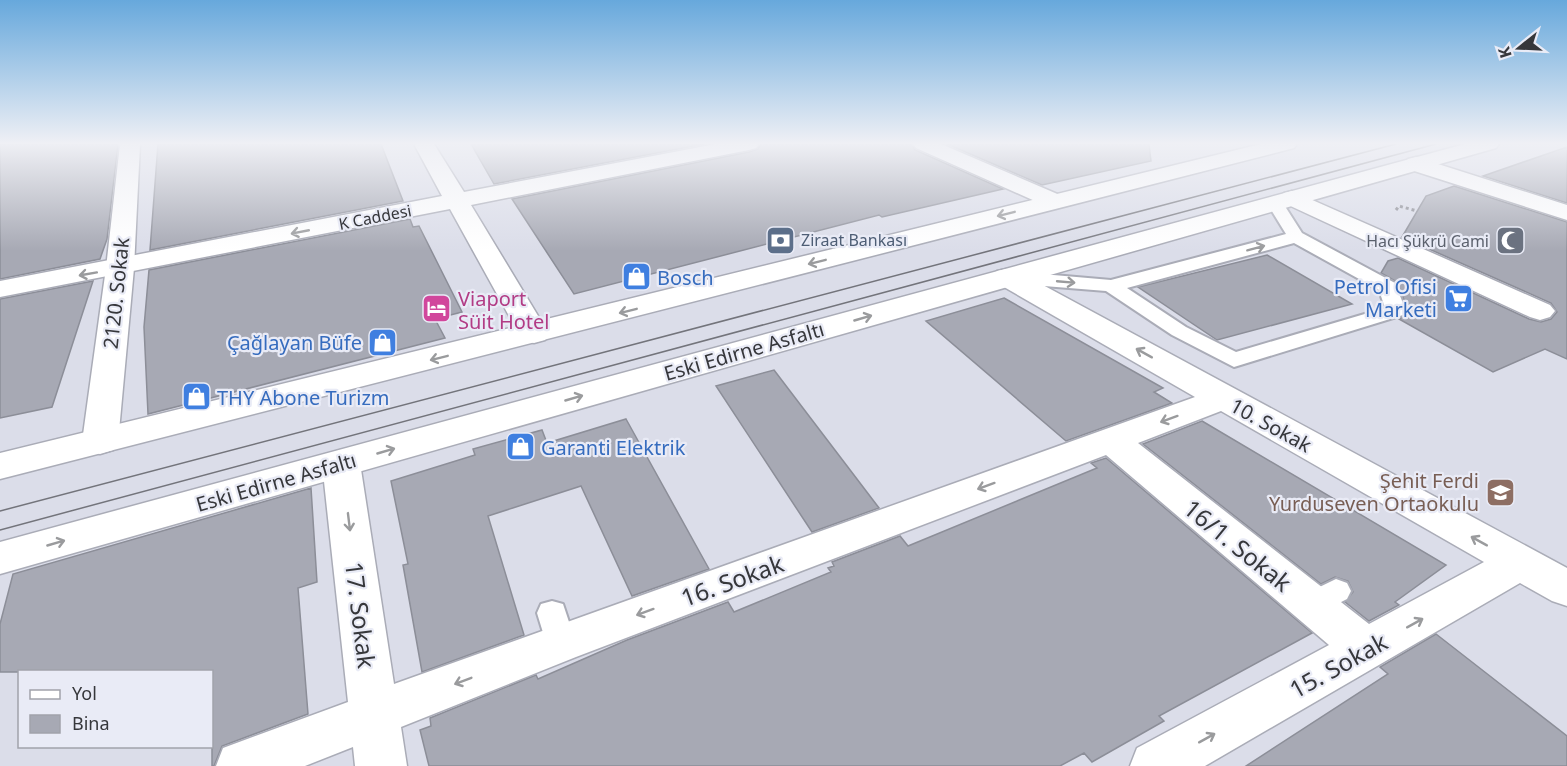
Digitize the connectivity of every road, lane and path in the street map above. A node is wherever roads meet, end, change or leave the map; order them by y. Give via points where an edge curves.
1 (127, 180) edge
2 (445, 180) edge
3 (567, 180) edge
4 (1005, 180) edge
5 (1141, 180) edge
6 (1359, 180) edge
7 (1465, 180) edge
8 (458, 201) junction
9 (1054, 201) junction
10 (1283, 201) junction
11 (1567, 213) edge
12 (1296, 237) junction
13 (120, 268) junction
14 (1007, 277) junction
15 (1111, 286) junction
16 (0, 289) edge
17 (1540, 311) dead end
18 (534, 334) junction
19 (1224, 398) junction
20 (1111, 440) junction
21 (100, 442) junction
22 (341, 464) junction
23 (0, 466) edge
24 (0, 558) edge
25 (1520, 563) junction
26 (1567, 589) edge
27 (1366, 649) junction
28 (374, 716) junction
29 (242, 766) edge
30 (381, 766) edge
31 (1156, 766) edge

1 - 13 street, 2120. Sokak
2 - 8 street
3 - 8 street, K Caddesi
4 - 9 street
5 - 9 street
6 - 10 street, Eski Edirne Asfaltı
7 - 11 street
8 -> 13 street, K Caddesi
8 - 18 street
9 -> 18 street
10 - 12 lane
10 - 14 street, Eski Edirne Asfaltı
10 - 17 street
15 -> 12 lane
12 - 15 lane via 1388,287 1396,311 1234,360 1179,331
13 -> 16 street, K Caddesi
13 - 21 street, 2120. Sokak
14 -> 15 lane
19 -> 14 street, 10. Sokak
22 -> 14 street, Eski Edirne Asfaltı
18 -> 21 street
19 -> 20 street, 16. Sokak
25 -> 19 street, 10. Sokak
20 - 27 street, 16/1. Sokak via 1324,598
20 -> 28 street, 16. Sokak via 556,628
21 - 23 street
24 -> 22 street, Eski Edirne Asfaltı
22 -> 28 street, 17. Sokak
25 - 26 street, 10. Sokak
27 -> 25 street, 15. Sokak
31 -> 27 street, 15. Sokak
28 - 29 street, 16. Sokak
28 - 30 street, 17. Sokak

